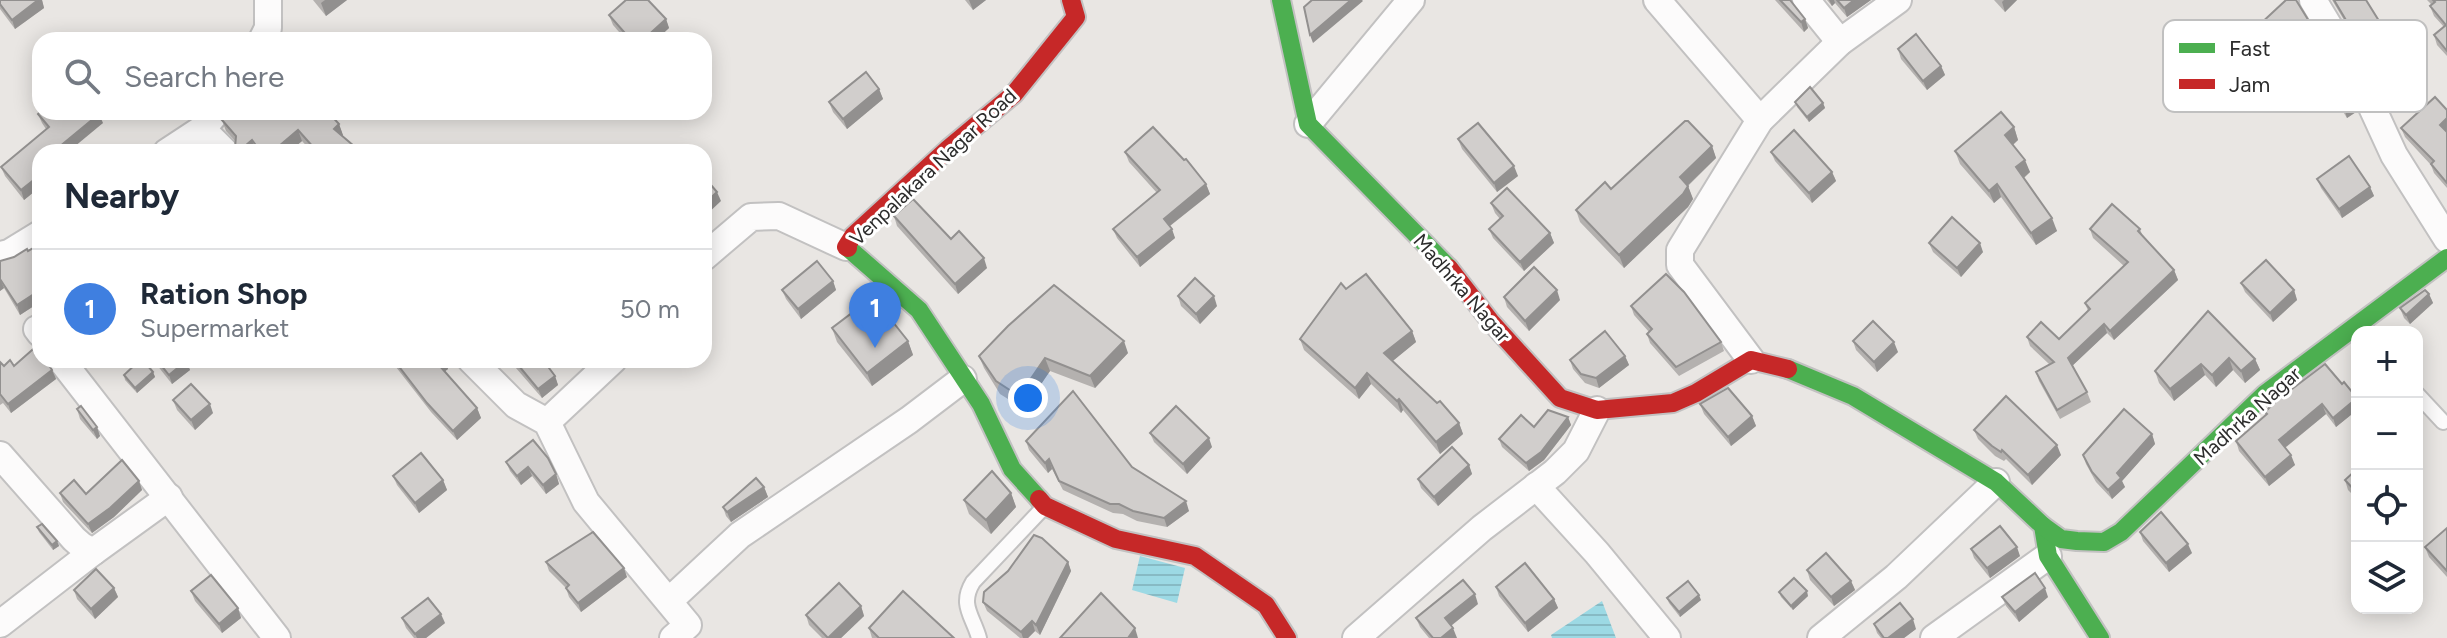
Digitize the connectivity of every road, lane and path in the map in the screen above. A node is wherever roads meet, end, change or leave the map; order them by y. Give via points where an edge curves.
1 (268, 0) edge
2 (1054, 0) edge
3 (1281, 0) edge
4 (1411, 0) edge
5 (1657, 0) edge
6 (1806, 0) edge
7 (1898, 0) edge
8 (2313, 0) edge
9 (1074, 8) edge
10 (2325, 20) edge
11 (266, 32) edge
12 (1840, 42) junction
13 (2374, 112) edge
14 (1760, 120) junction
15 (209, 121) edge
16 (1308, 124) junction
17 (178, 144) edge
18 (221, 144) edge
19 (32, 239) edge
20 (2447, 239) edge
21 (712, 250) edge
22 (850, 250) junction
23 (0, 255) edge
24 (2447, 258) edge
25 (2362, 326) edge
26 (2351, 334) edge
27 (1751, 360) junction
28 (67, 368) edge
29 (479, 368) edge
30 (604, 368) edge
31 (963, 379) junction
32 (2421, 398) edge
33 (1597, 410) junction
34 (547, 422) junction
35 (2443, 422) dead end
36 (0, 455) edge
37 (1996, 482) junction
38 (1536, 486) junction
39 (169, 497) junction
40 (1045, 506) junction
41 (2043, 526) junction
42 (93, 552) junction
43 (2048, 556) junction
44 (669, 601) junction
45 (0, 624) edge
46 (688, 634) edge
47 (277, 638) edge
48 (979, 638) edge
49 (1287, 638) edge
50 (1356, 638) edge
51 (1667, 638) edge
52 (1821, 638) edge
53 (1934, 638) edge
54 (2100, 638) edge

1 - 11 street
2 - 9 street
3 - 16 street
4 - 16 street
5 - 14 street
6 - 12 street
7 - 12 street
8 - 10 street
9 - 22 street, Venpalakara Nagar Road via 1014,94 853,236
12 - 14 street
13 - 20 street via 2394,155
14 - 27 street via 1680,250 1680,265
15 - 17 street
15 - 18 street
16 - 33 street, Madhrka Nagar via 1440,257 1560,398
19 - 23 street
21 - 22 street via 751,217 779,216
22 - 31 street via 919,310
24 - 25 street, Madhrka Nagar
26 - 41 street, Madhrka Nagar via 2265,394 2121,532 2104,542 2077,541 2061,539
27 - 33 street, Madhrka Nagar via 1673,403
27 - 37 street, Madhrka Nagar via 1798,372 1853,396
28 - 39 street
29 - 34 street via 516,405
30 - 34 street
31 - 40 street via 1012,469
31 - 44 street via 740,535
32 - 35 lane
33 - 38 street via 1576,451
34 - 44 street via 586,502
36 - 42 street via 74,539
37 - 41 street, Madhrka Nagar
37 - 52 street via 1896,577
38 - 50 street
38 - 51 street
39 - 42 street
39 - 47 street
40 - 48 lane via 967,592 966,605
40 - 49 street via 1116,539 1195,556 1266,605
41 - 43 street
42 - 45 street
43 - 53 street
43 - 54 street
44 - 46 street

